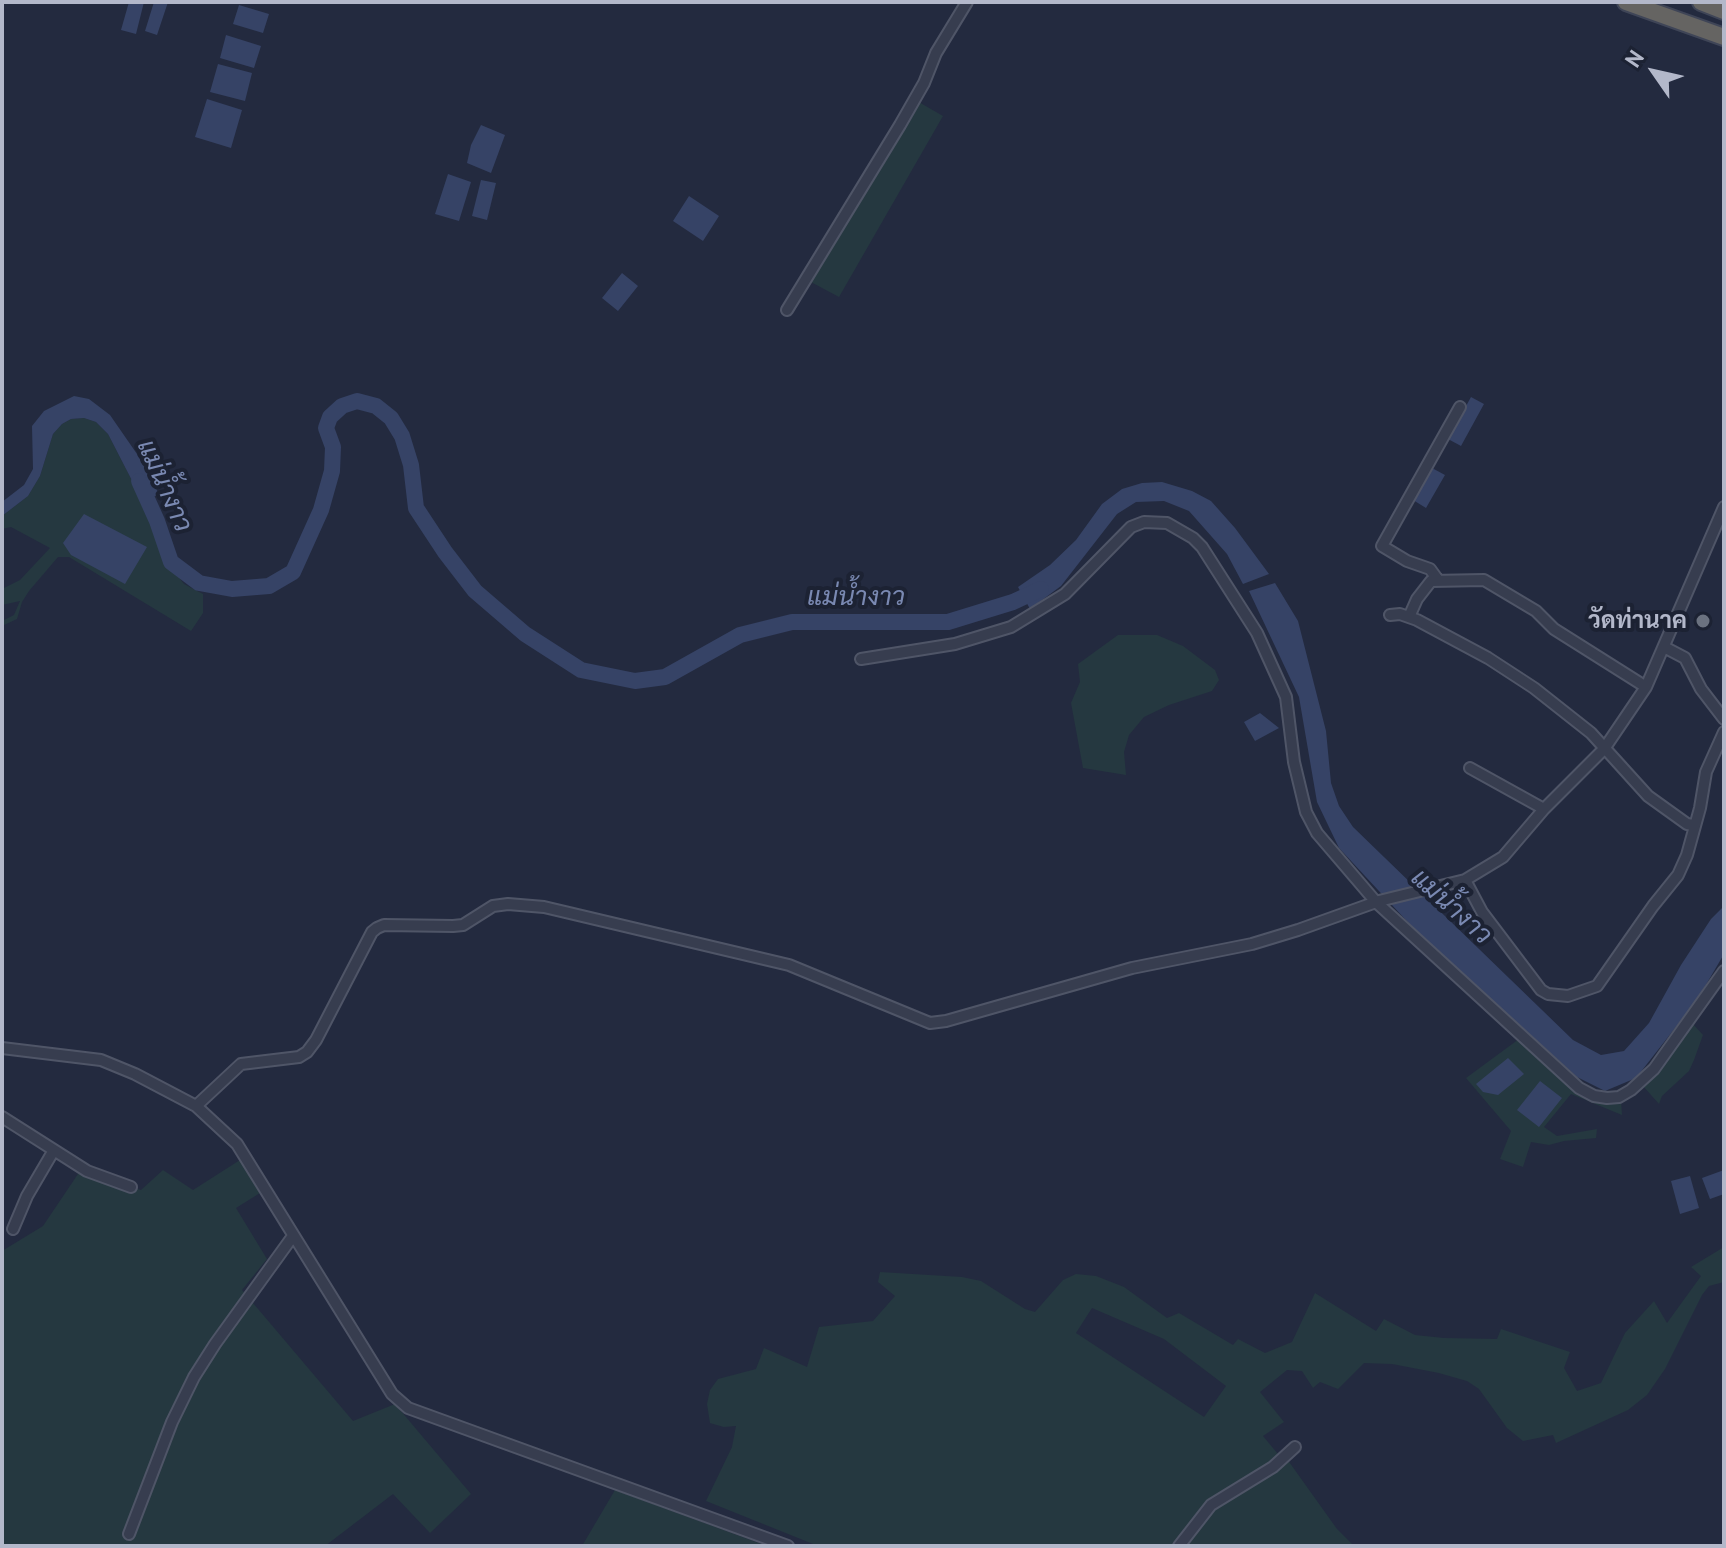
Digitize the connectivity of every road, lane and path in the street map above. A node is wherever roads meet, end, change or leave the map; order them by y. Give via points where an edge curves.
1 (967, 2) edge
2 (1626, 2) edge
3 (1701, 2) edge
4 (1724, 11) edge
5 (1724, 37) edge
6 (787, 310) dead end
7 (1460, 407) dead end
8 (1724, 507) edge
9 (1438, 580) junction
10 (1390, 615) dead end
11 (1409, 617) junction
12 (1664, 647) junction
13 (861, 659) dead end
14 (1646, 687) junction
15 (1724, 719) edge
16 (1724, 732) edge
17 (1604, 749) junction
18 (1470, 768) dead end
19 (1544, 809) junction
20 (1693, 825) junction
21 (1465, 880) junction
22 (1377, 901) junction
23 (1724, 971) edge
24 (2, 1048) edge
25 (196, 1106) junction
26 (2, 1117) edge
27 (54, 1150) junction
28 (131, 1187) dead end
29 (13, 1229) dead end
30 (293, 1236) junction
31 (1295, 1447) dead end
32 (129, 1534) dead end
33 (788, 1546) edge
34 (1179, 1546) edge

1 - 6 street via 900,125
2 - 5 highway
3 - 4 highway
7 - 9 street via 1382,546 1430,569
8 - 12 street
9 - 11 street via 1426,587
9 - 14 street via 1484,580
10 - 11 street
11 - 17 street via 1534,688
12 - 14 street
12 - 15 street via 1685,658
13 - 22 street via 955,644 1011,627 1065,594 1131,527 1167,523 1202,547 1257,633 1286,697 1294,762 1310,820
14 - 17 street
16 - 20 street via 1706,772
17 - 19 street
17 - 20 street via 1648,796
18 - 19 street
19 - 21 street via 1503,857
20 - 21 street via 1678,875 1609,972 1582,993 1568,996 1541,990 1482,912
21 - 22 street
22 - 23 street via 1541,1055 1594,1096 1619,1097 1654,1069
22 - 25 street via 1252,944 1132,968 930,1023 789,965 544,907 493,906 463,925 377,928 307,1052 241,1064
24 - 25 street via 101,1060
25 - 30 street via 237,1144
26 - 27 street
27 - 28 street via 94,1175
27 - 29 street
30 - 32 street via 194,1377
30 - 33 street via 392,1394 408,1408
31 - 34 street via 1211,1505

